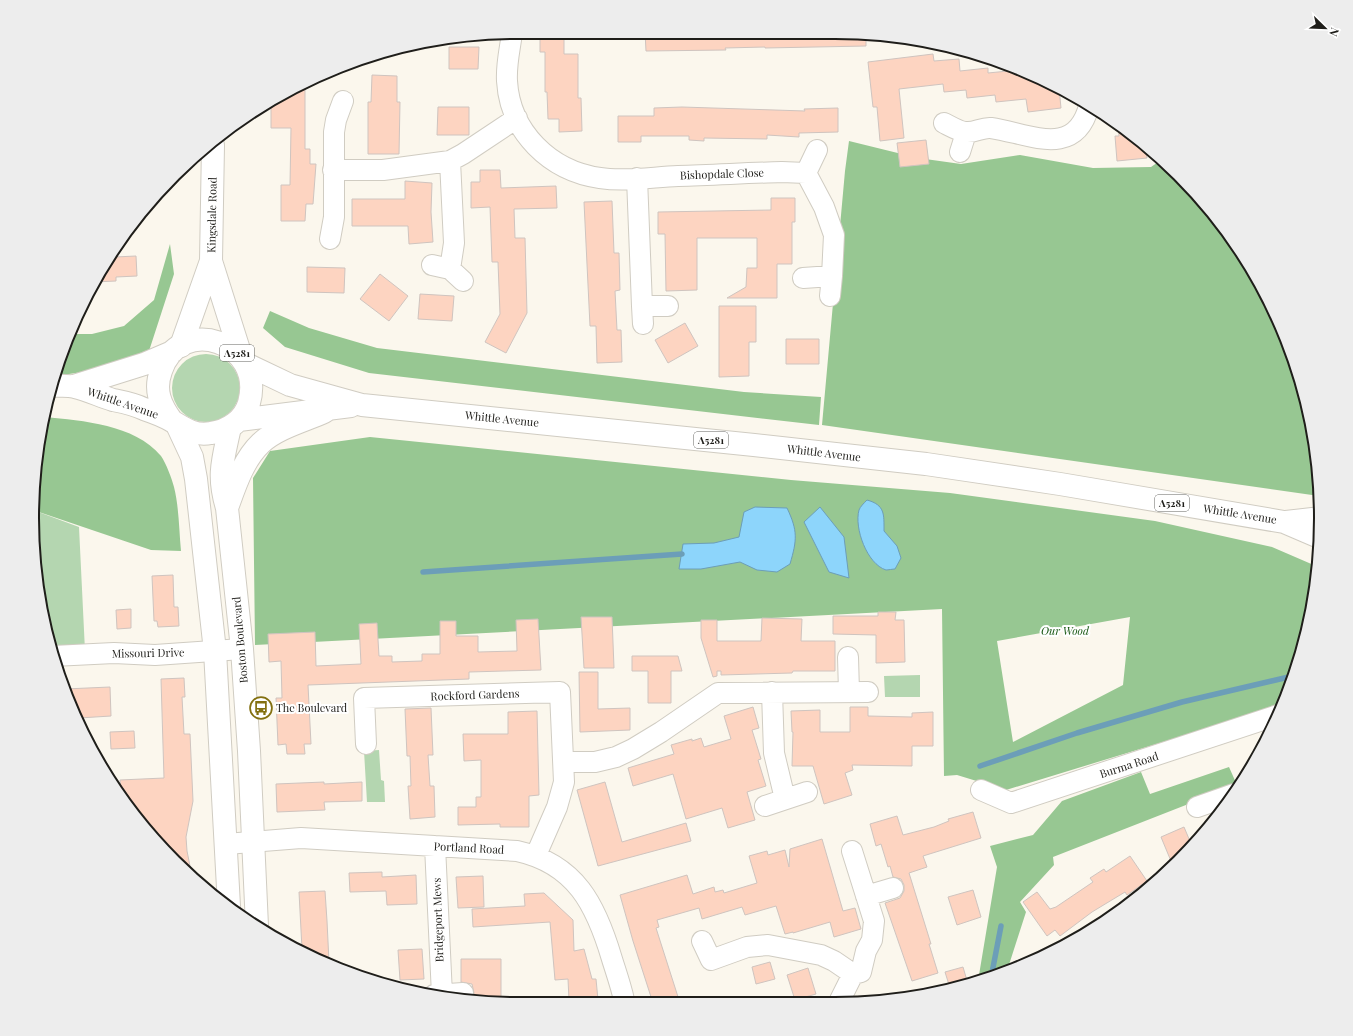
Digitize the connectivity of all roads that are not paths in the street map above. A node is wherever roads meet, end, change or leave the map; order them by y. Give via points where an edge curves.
1 (511, 39) edge
2 (344, 101) dead end
3 (1087, 111) edge
4 (517, 118) junction
5 (944, 123) dead end
6 (966, 133) junction
7 (213, 149) edge
8 (818, 150) dead end
9 (960, 152) dead end
10 (450, 161) junction
11 (333, 170) junction
12 (806, 173) junction
13 (637, 178) junction
14 (328, 240) dead end
15 (211, 261) junction
16 (448, 272) dead end
17 (832, 276) junction
18 (803, 278) dead end
19 (830, 296) dead end
20 (668, 306) dead end
21 (177, 349) junction
22 (243, 360) junction
23 (57, 386) edge
24 (74, 386) junction
25 (362, 405) junction
26 (336, 408) junction
27 (234, 423) junction
28 (175, 424) junction
29 (227, 508) junction
30 (1314, 519) edge
31 (1284, 522) junction
32 (1313, 535) edge
33 (242, 649) junction
34 (214, 651) junction
35 (59, 656) edge
36 (848, 657) dead end
37 (772, 692) junction
38 (1271, 717) edge
39 (366, 744) dead end
40 (564, 762) junction
41 (981, 790) dead end
42 (807, 792) dead end
43 (785, 799) junction
44 (1221, 801) edge
45 (765, 806) dead end
46 (1210, 807) edge
47 (253, 840) junction
48 (226, 844) junction
49 (435, 846) junction
50 (852, 851) dead end
51 (536, 855) junction
52 (893, 888) dead end
53 (866, 896) junction
54 (229, 900) edge
55 (257, 919) edge
56 (702, 941) dead end
57 (853, 974) junction
58 (438, 990) edge
59 (459, 993) edge
60 (463, 993) dead end
61 (623, 997) edge
62 (842, 997) edge

1 - 4 street, Bishopdale Close via 507,82
2 - 11 street via 334,132
3 - 6 street via 1080,126 1070,135 1057,140 1033,138 988,128
4 - 10 street
4 - 13 street, Bishopdale Close via 536,148 552,160 584,175 600,178
5 - 6 street
6 - 9 street
7 - 15 main road, Kingsdale Road
8 - 12 street
10 - 11 street via 383,170
10 - 16 street via 454,243
11 - 14 street via 334,217
12 - 13 street, Bishopdale Close
12 - 17 street via 824,207 834,235
13 - 20 street via 643,315
15 - 21 main road, Kingsdale Road
15 - 22 main road, Kingsdale Road
17 - 18 street
17 - 19 street
21 - 22 main road, A5281 via 196,340 213,340 228,346
21 - 24 main road, Whittle Avenue / A5281 via 144,364
21 - 28 main road via 163,364 158,379 158,394 163,409
22 - 25 main road, Whittle Avenue / A5281 via 290,385
22 - 27 main road, A5281 via 251,378 252,393 247,408
23 - 24 main road, Whittle Avenue / A5281
24 - 28 main road, Whittle Avenue / A5281 via 139,407
25 - 26 main road, Whittle Avenue / A5281
25 - 31 main road, Whittle Avenue / A5281 via 926,464
26 - 27 main road, Whittle Avenue / A5281
26 - 29 main road via 276,433 261,443 249,457 240,474
27 - 28 main road, A5281 via 218,432 204,434 191,432
27 - 29 main road, Boston Boulevard via 221,469 221,488
28 - 34 main road via 192,457 196,479
29 - 33 main road, Boston Boulevard
30 - 31 main road, Whittle Avenue / A5281
31 - 32 main road, Whittle Avenue / A5281
33 - 34 street, Missouri Drive
33 - 47 main road, Boston Boulevard
34 - 35 street, Missouri Drive via 155,655 114,653
34 - 48 main road
36 - 37 street via 858,692
37 - 40 street via 718,693 622,755 595,762
37 - 43 street via 774,753
38 - 41 street, Burma Road via 1011,803
39 - 40 street, Rockford Gardens via 364,698 560,692
40 - 51 street, Rockford Gardens via 562,795
42 - 43 street
43 - 45 street
44 - 46 street
47 - 48 street, Portland Road
47 - 49 street, Portland Road via 301,838
47 - 55 main road, Boston Boulevard
48 - 54 main road
49 - 51 street, Portland Road via 517,851
49 - 58 street, Bridgeport Mews
50 - 53 street
51 - 61 street, Portland Road via 574,881 586,896 602,926
52 - 53 street
53 - 57 street via 874,921 874,930 861,972
56 - 57 street via 711,960 747,947 768,945 821,956 834,961
57 - 62 street
59 - 60 street, Bridgeport Mews

